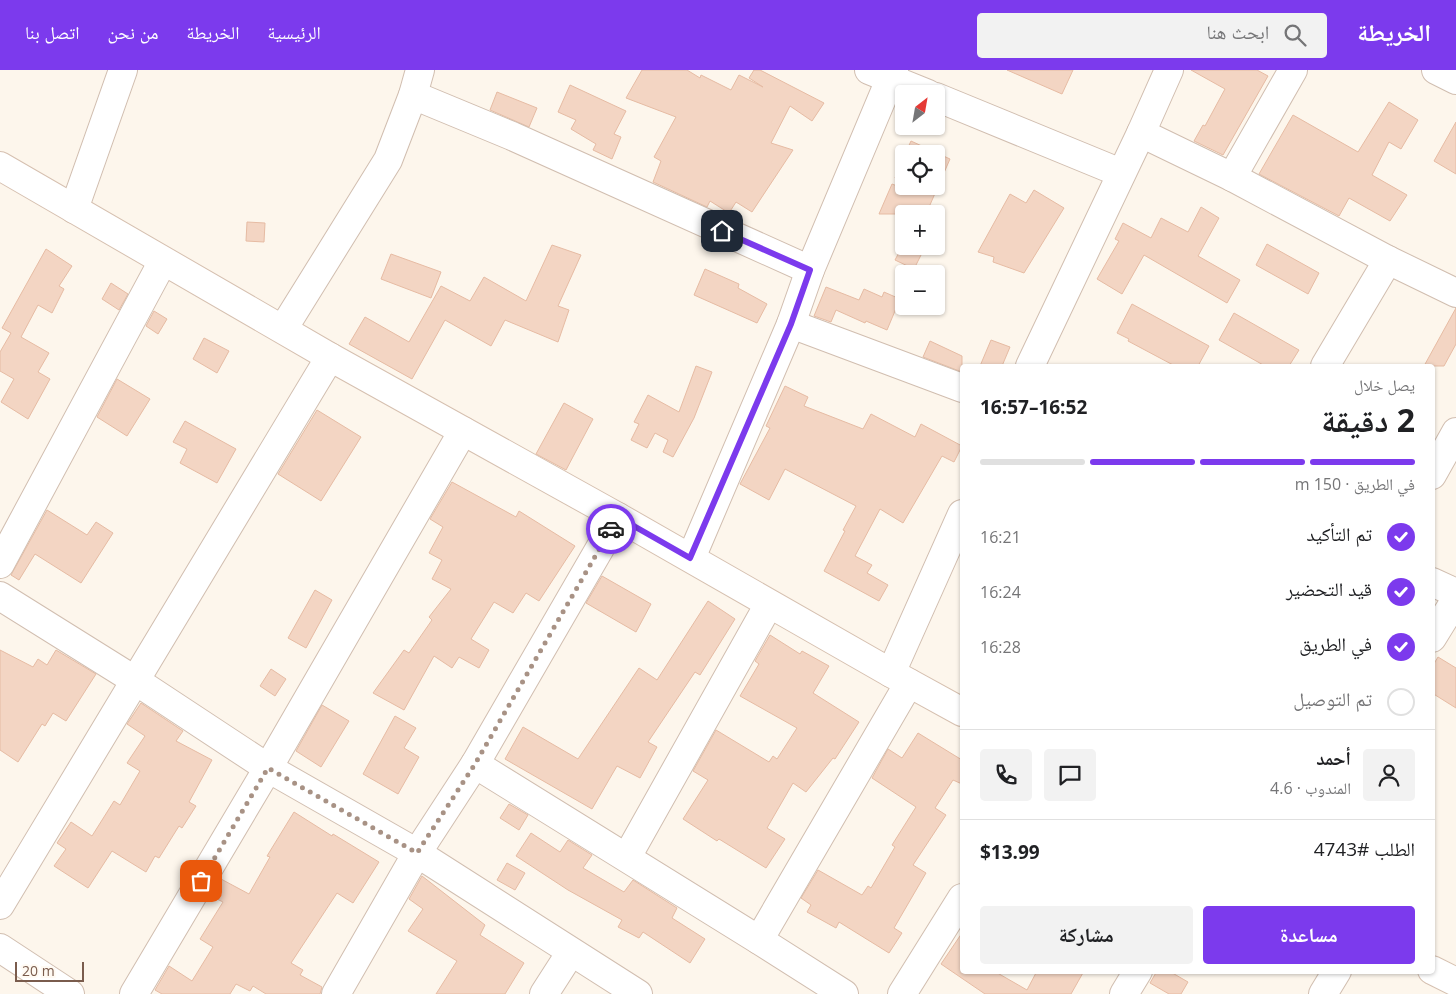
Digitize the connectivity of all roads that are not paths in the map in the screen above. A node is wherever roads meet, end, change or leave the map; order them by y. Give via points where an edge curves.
1 (123, 70) edge
2 (1168, 70) edge
3 (1293, 70) edge
4 (1436, 70) edge
5 (884, 73) edge
6 (1456, 80) edge
7 (417, 82) edge
8 (909, 85) edge
9 (945, 101) edge
10 (1141, 133) junction
11 (0, 166) edge
12 (1121, 173) junction
13 (1232, 177) junction
14 (74, 209) junction
15 (1388, 260) junction
16 (163, 261) junction
17 (810, 270) junction
18 (1456, 292) edge
19 (791, 324) junction
20 (283, 329) junction
21 (330, 357) junction
22 (1031, 364) edge
23 (1326, 364) edge
24 (960, 387) edge
25 (463, 431) junction
26 (1456, 432) edge
27 (1443, 468) edge
28 (618, 517) junction
29 (960, 519) edge
30 (690, 558) junction
31 (0, 564) edge
32 (1435, 583) edge
33 (1456, 593) edge
34 (0, 596) edge
35 (1456, 599) edge
36 (769, 604) junction
37 (1435, 633) edge
38 (900, 678) junction
39 (136, 681) junction
40 (960, 711) edge
41 (475, 764) junction
42 (268, 768) junction
43 (417, 853) junction
44 (627, 857) junction
45 (960, 901) edge
46 (0, 905) edge
47 (759, 940) junction
48 (0, 948) edge
49 (571, 952) junction
50 (1435, 972) edge
51 (1136, 974) edge
52 (1335, 974) edge
53 (1456, 982) edge
54 (70, 994) edge
55 (134, 994) edge
56 (336, 994) edge
57 (544, 994) edge
58 (638, 994) edge
59 (844, 994) edge
60 (902, 994) edge
61 (1124, 994) edge
62 (1323, 994) edge

1 - 14 street
2 - 10 street
3 - 13 street
4 - 6 street
5 - 8 street
5 - 17 street
7 - 17 street via 512,136
7 - 20 street via 388,160
9 - 12 street
10 - 12 street
10 - 13 street
11 - 14 street
12 - 22 street
13 - 15 street
14 - 16 street
15 - 18 street
15 - 23 street
16 - 20 street
16 - 31 street
17 - 19 street
19 - 24 street
19 - 30 street
20 - 21 street
21 - 25 street
21 - 39 street
25 - 28 street
25 - 42 street
26 - 27 street
28 - 30 street
28 - 41 street
29 - 38 street
30 - 36 street
32 - 33 street
34 - 39 street
35 - 37 street
36 - 38 street
36 - 44 street
38 - 40 street
38 - 47 street
39 - 42 street
39 - 46 street
41 - 43 street
41 - 44 street
42 - 43 street
42 - 55 street
43 - 49 street
43 - 56 street
44 - 47 street
45 - 60 street
47 - 59 street
48 - 54 street
49 - 57 street
49 - 58 street
50 - 53 street
51 - 61 street
52 - 62 street

